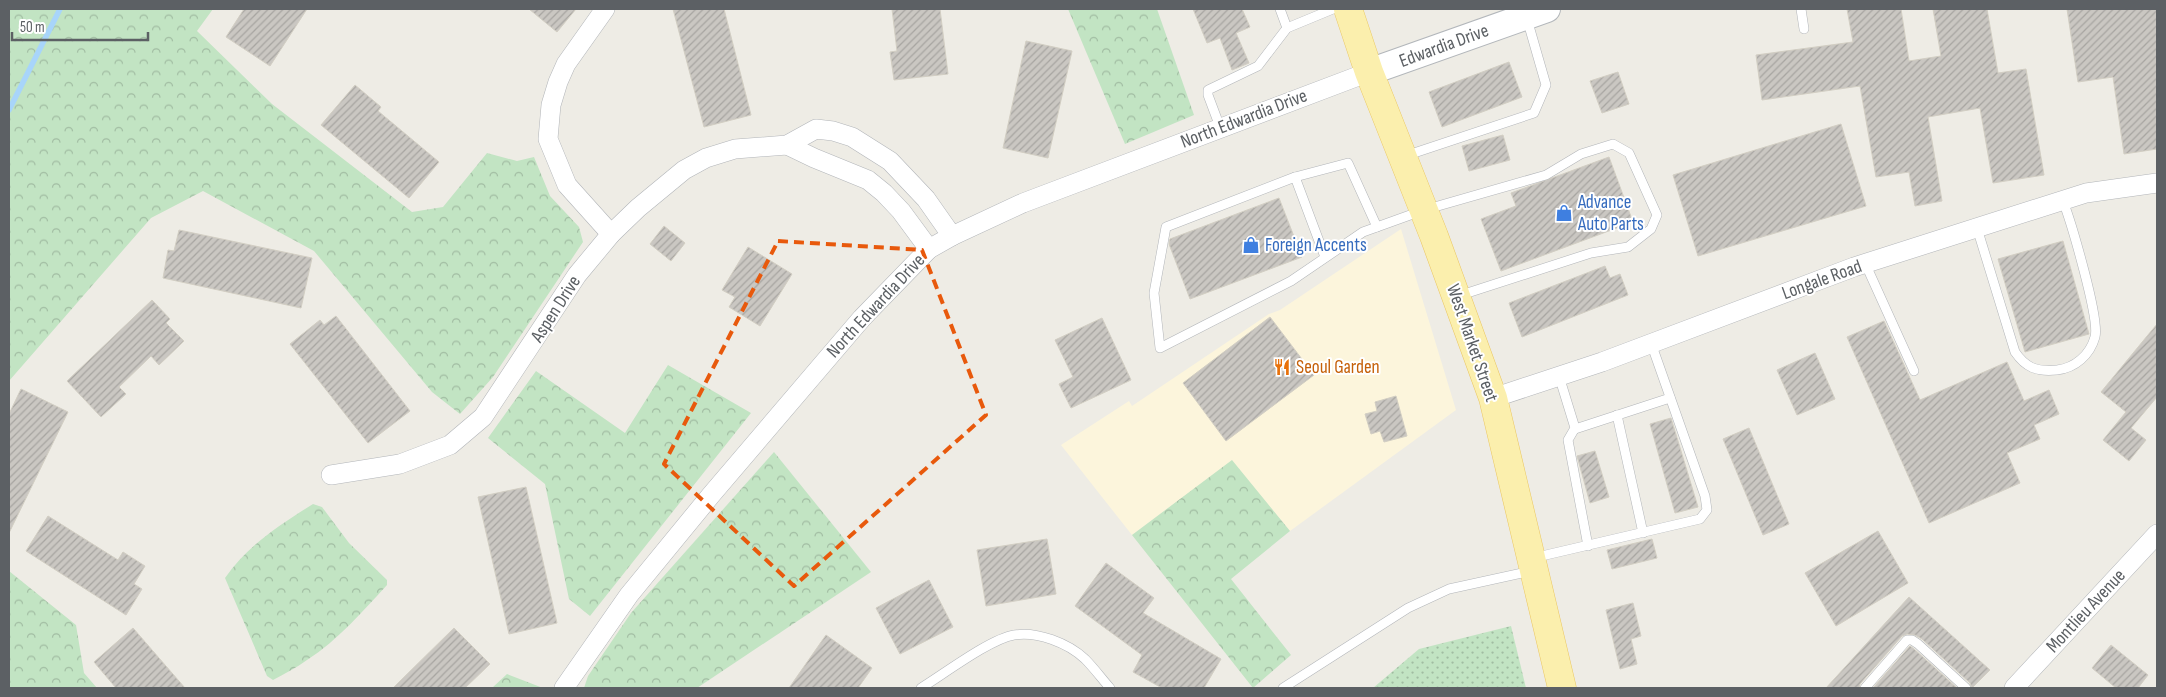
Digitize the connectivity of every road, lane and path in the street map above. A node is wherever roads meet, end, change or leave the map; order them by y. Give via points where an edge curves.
1 (605, 9) edge
2 (1280, 9) edge
3 (1333, 9) edge
4 (1348, 9) edge
5 (1800, 9) edge
6 (1520, 16) edge
7 (1287, 28) junction
8 (1804, 29) dead end
9 (1369, 72) junction
10 (1220, 127) junction
11 (787, 145) junction
12 (1403, 157) junction
13 (1295, 177) junction
14 (2157, 183) edge
15 (2063, 200) junction
16 (1424, 210) junction
17 (1377, 227) junction
18 (1977, 228) junction
19 (610, 234) junction
20 (952, 236) junction
21 (929, 249) junction
22 (1325, 258) junction
23 (1866, 264) junction
24 (1456, 297) junction
25 (1651, 343) junction
26 (1914, 371) dead end
27 (1560, 376) junction
28 (1493, 398) junction
29 (1670, 398) junction
30 (1617, 415) junction
31 (1575, 429) junction
32 (331, 475) dead end
33 (1643, 533) junction
34 (2157, 534) edge
35 (1588, 546) junction
36 (1532, 565) junction
37 (564, 688) edge
38 (921, 688) edge
39 (1110, 688) edge
40 (1283, 688) edge
41 (1562, 688) edge
42 (1865, 688) edge
43 (1966, 688) edge
44 (2014, 688) edge

1 - 19 street via 562,73 551,105 548,139 567,185
2 - 7 lane
3 - 7 lane
4 - 9 main road, West Market Street
5 - 8 lane
6 - 9 main road, Edwardia Drive
6 - 12 lane via 1546,85 1534,113
7 - 10 lane via 1258,66 1208,90
9 - 10 street, North Edwardia Drive
9 - 12 main road, West Market Street
10 - 20 street, North Edwardia Drive via 1023,203
11 - 19 street, Aspen Drive via 735,149 706,158 684,170
11 - 20 street, Aspen Drive via 816,128 852,137 885,157 907,178
11 - 21 street via 868,180 901,211
12 - 16 main road, West Market Street
13 - 17 lane via 1348,163
13 - 22 lane
13 - 22 lane via 1166,227 1154,293 1160,348 1291,281
14 - 15 street, Longale Road via 2086,193
15 - 18 street, Longale Road
15 - 18 lane via 2094,318 2095,336 2084,357 2063,369 2033,370 2015,352
16 - 17 lane
16 - 24 main road, West Market Street
16 - 24 lane via 1546,175 1581,154 1613,144 1629,152 1657,215 1651,229 1628,247 1591,252
17 - 22 lane via 1363,232
18 - 23 street, Longale Road
19 - 32 street, Aspen Drive via 577,275 483,416 450,445 400,464
20 - 21 street, North Edwardia Drive
21 - 37 street, North Edwardia Drive via 862,318 711,495 629,595
23 - 25 street, Longale Road
23 - 26 lane
24 - 28 main road, West Market Street
25 - 27 street, Longale Road
25 - 29 lane
27 - 28 street, Longale Road
27 - 31 lane
28 - 36 main road, West Market Street
29 - 30 lane
29 - 33 lane via 1707,510 1700,519
30 - 31 lane
30 - 33 lane
31 - 35 lane via 1568,440
33 - 35 lane
34 - 44 street, Montlieu Avenue
35 - 36 lane
36 - 40 lane via 1449,589 1408,608
36 - 41 main road, West Market Street
38 - 39 lane via 994,642 1014,635 1048,638 1069,648 1084,658
42 - 43 lane via 1908,640 1918,644

